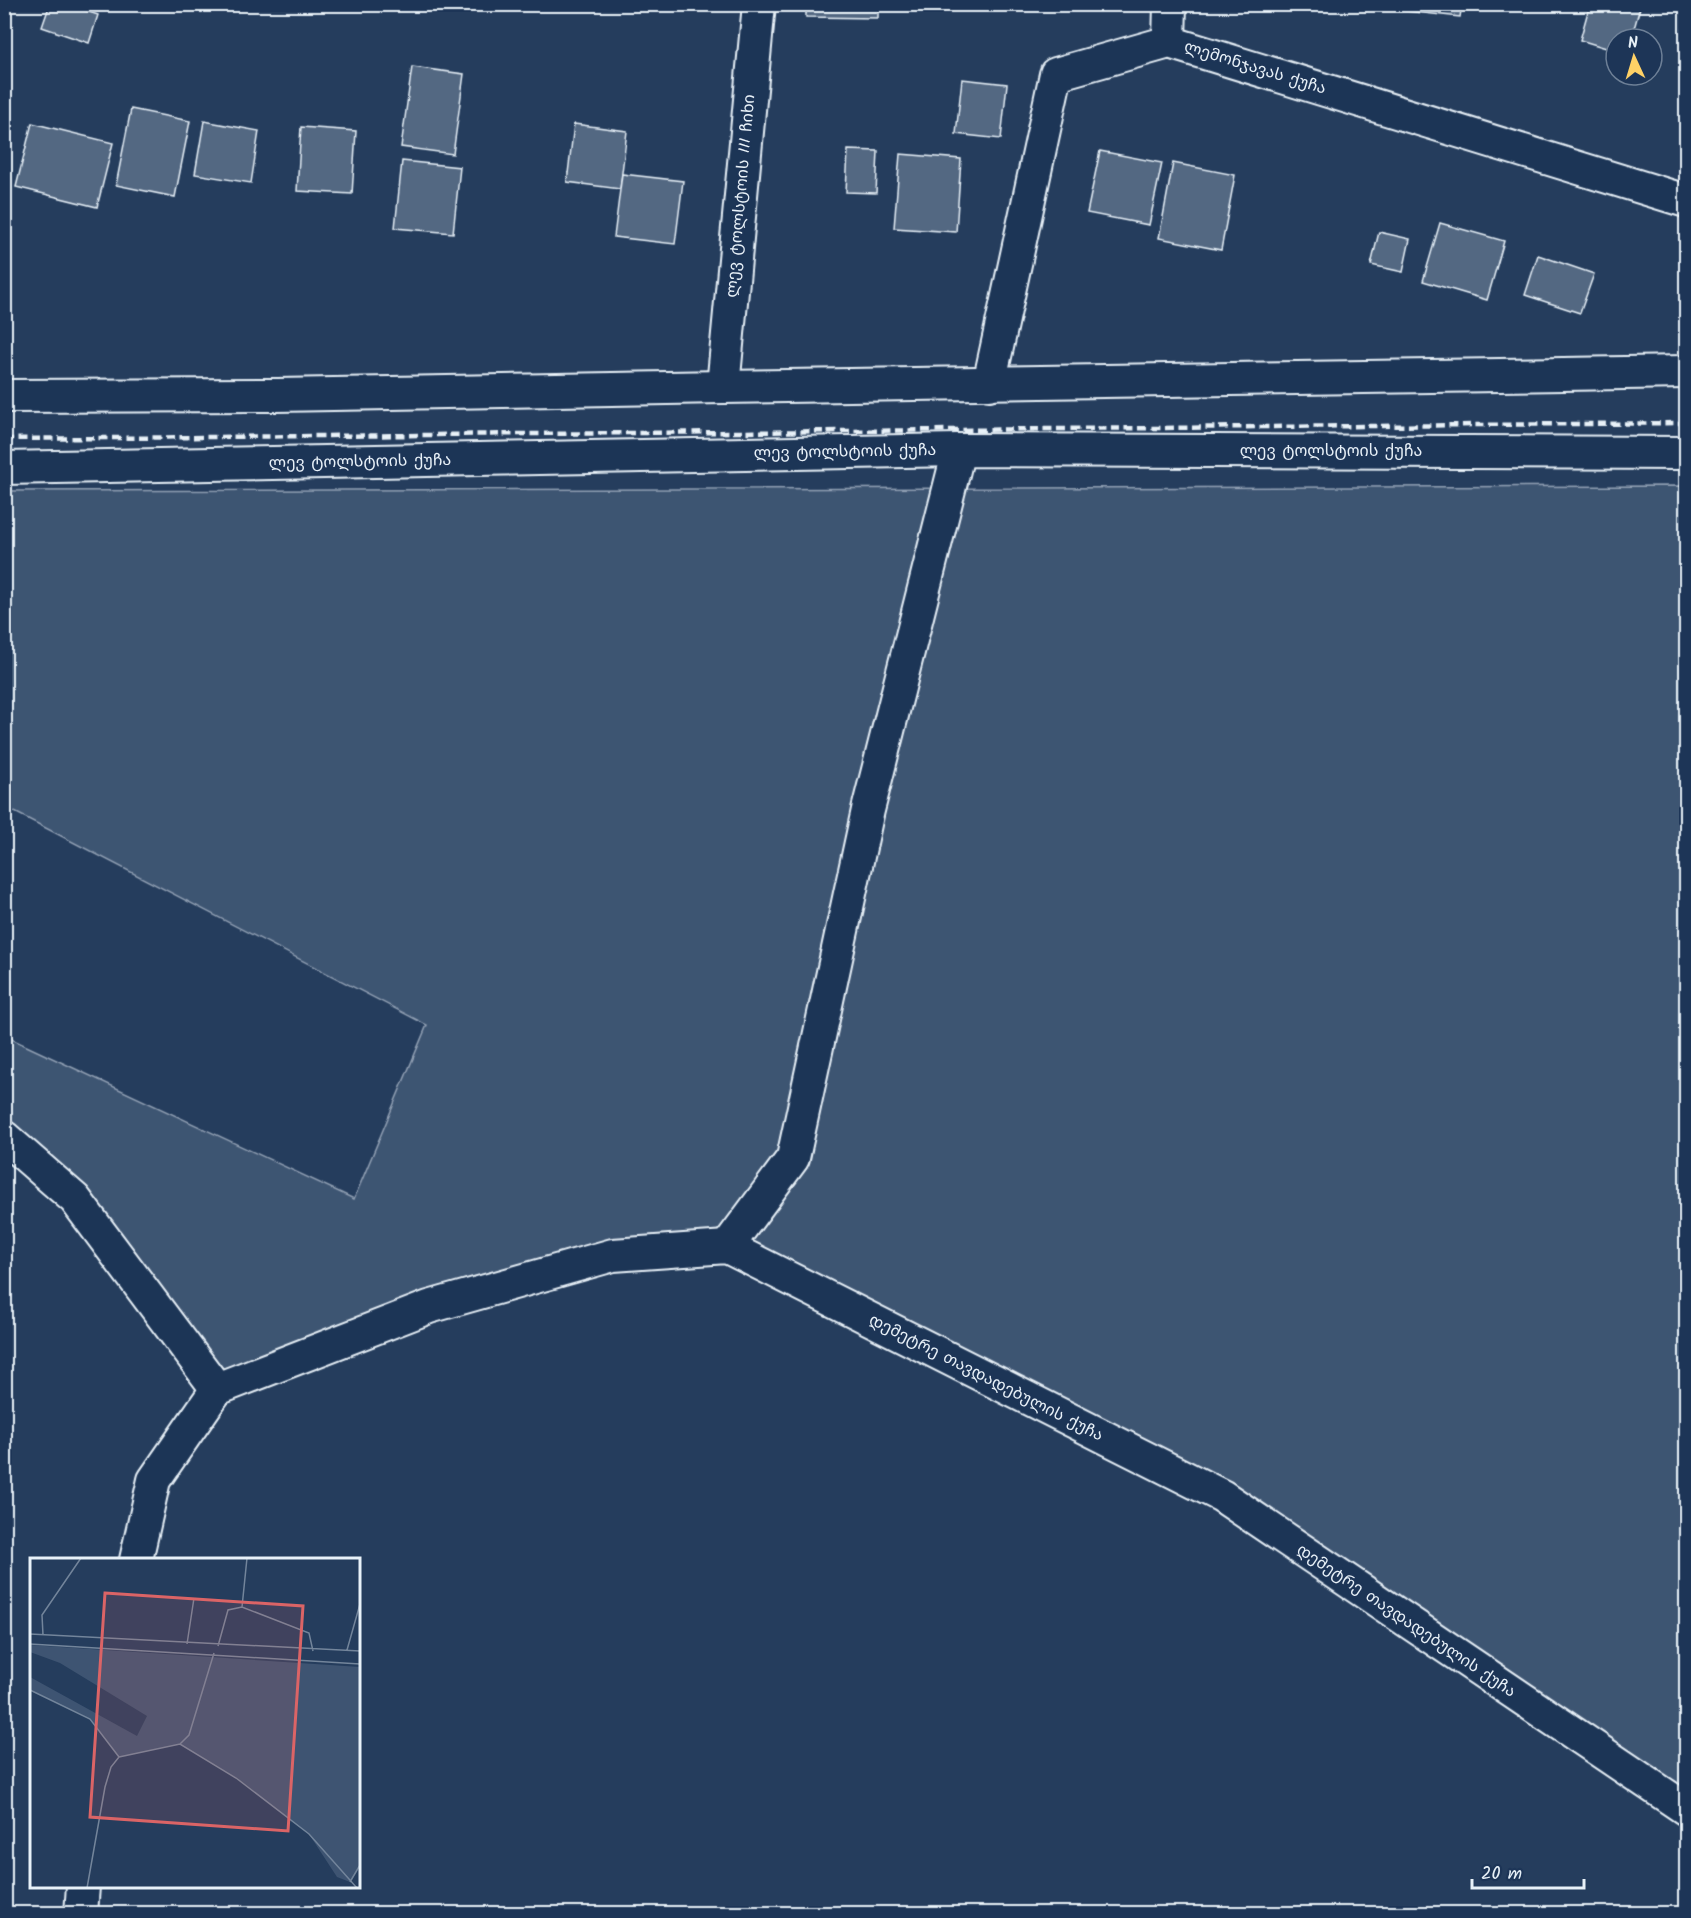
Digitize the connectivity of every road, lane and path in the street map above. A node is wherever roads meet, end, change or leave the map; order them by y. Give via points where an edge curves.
1 (759, 4) edge
2 (1170, 4) edge
3 (1169, 42) junction
4 (1686, 201) edge
5 (1686, 372) edge
6 (989, 384) junction
7 (723, 387) junction
8 (4, 396) edge
9 (959, 450) junction
10 (1686, 453) edge
11 (4, 468) edge
12 (4, 1137) edge
13 (727, 1247) junction
14 (217, 1389) junction
15 (135, 1558) edge
16 (1686, 1809) edge
17 (83, 1888) edge
18 (81, 1914) edge

1 - 7 street, ლევ ტოლსტოის III ჩიხი
2 - 3 street
3 - 4 street, ლემონჯავას ქუჩა
3 - 6 street, ლემონჯავას ქუჩა via 1056,74
5 - 6 street
6 - 7 street
7 - 8 street
9 - 10 street, ლევ ტოლსტოის ქუჩა
9 - 11 street, ლევ ტოლსტოის ქუჩა
9 - 13 street via 868,810 793,1158
12 - 14 street via 75,1199
13 - 14 street via 602,1258 429,1307
13 - 16 street, დემეტრე თავდადებულის ქუჩა via 1222,1497
14 - 15 street via 154,1480
17 - 18 street

